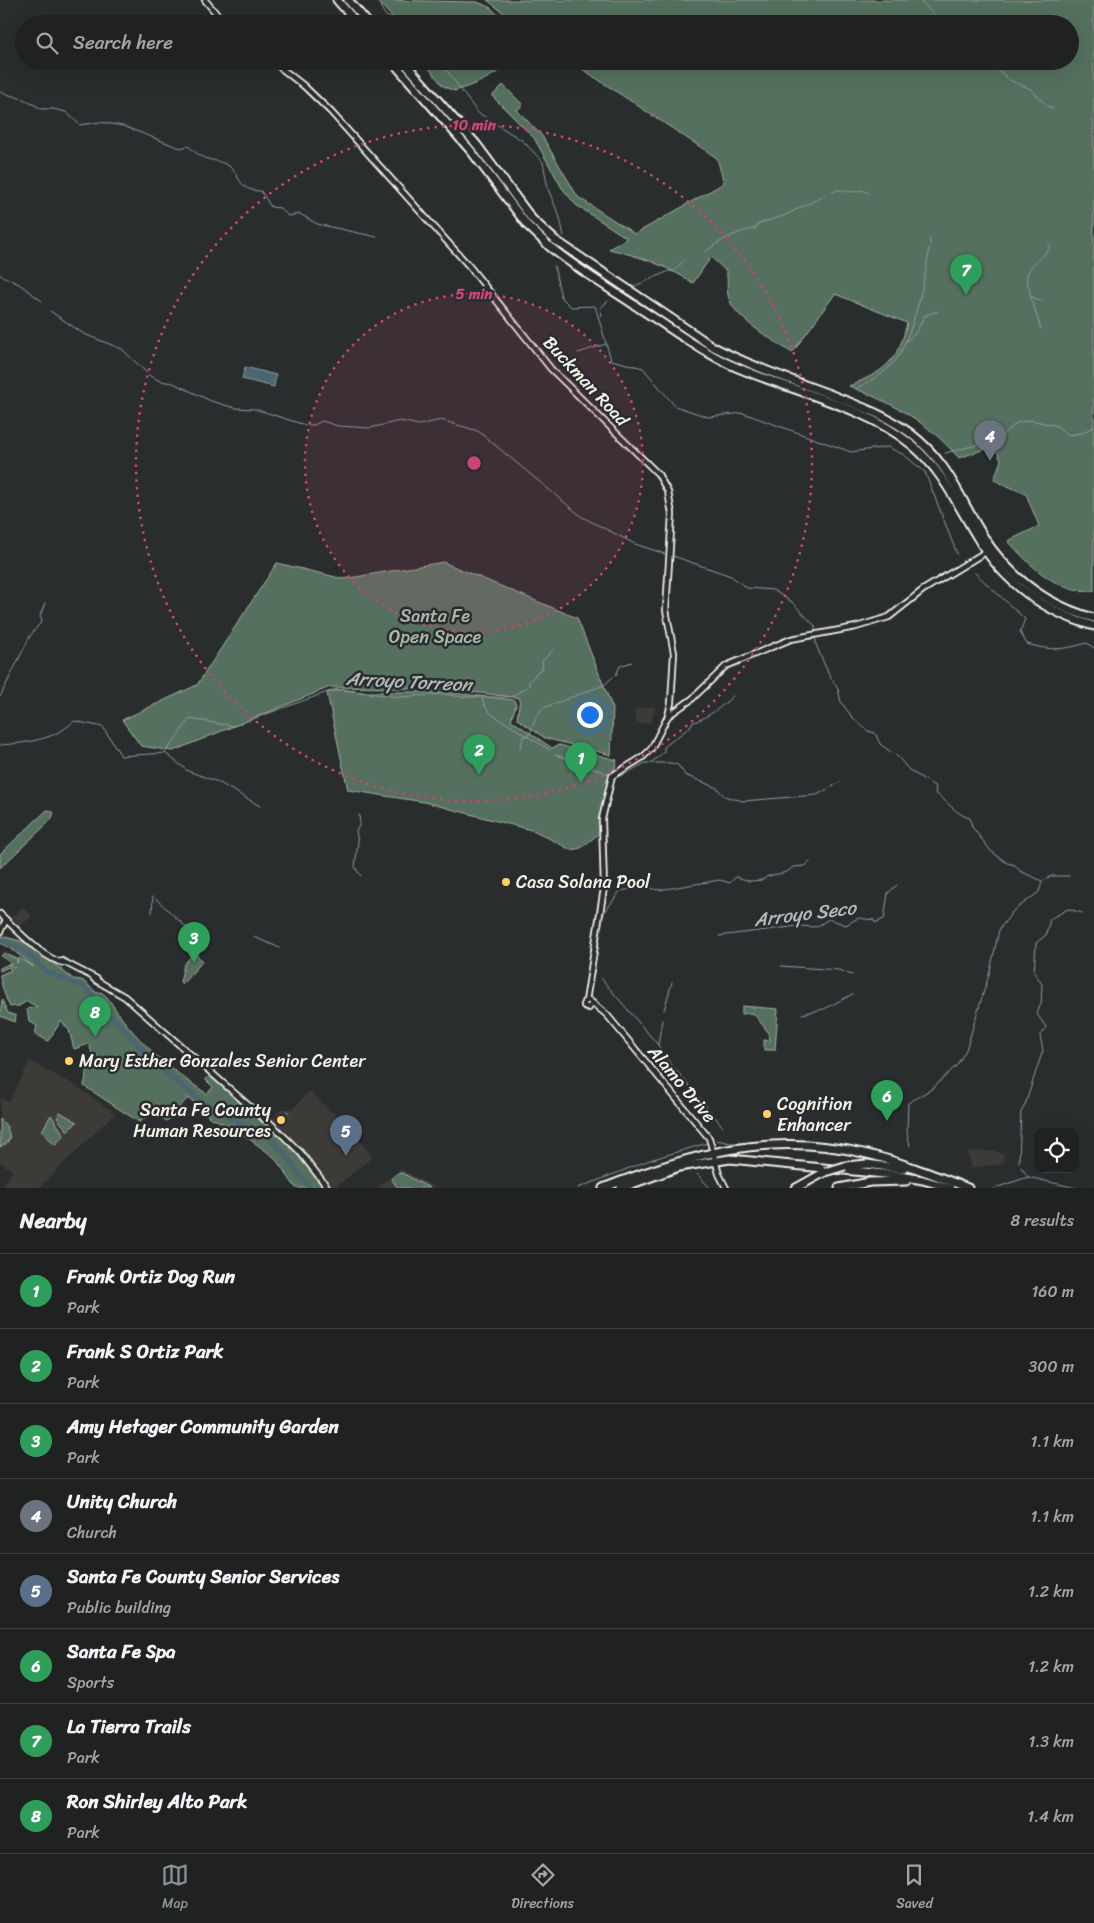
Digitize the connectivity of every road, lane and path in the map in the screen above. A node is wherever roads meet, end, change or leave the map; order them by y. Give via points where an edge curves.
1 (205, 0) edge
2 (337, 0) edge
3 (348, 0) edge
4 (218, 15) edge
5 (350, 15) edge
6 (361, 15) edge
7 (284, 70) edge
8 (400, 70) edge
9 (410, 70) edge
10 (988, 550) junction
11 (1094, 618) edge
12 (1094, 626) edge
13 (668, 716) junction
14 (0, 914) edge
15 (5, 922) junction
16 (0, 932) edge
17 (590, 1003) joint
18 (714, 1151) junction
19 (716, 1160) junction
20 (679, 1166) junction
21 (942, 1178) junction
22 (933, 1183) junction
23 (328, 1188) edge
24 (603, 1188) edge
25 (621, 1188) edge
26 (726, 1188) edge
27 (796, 1188) edge
28 (840, 1188) edge
29 (950, 1188) edge
30 (968, 1188) edge

1 - 4 street
2 - 5 highway
3 - 6 highway
7 - 13 street, Buckman Road via 337,119 469,266 551,369 658,474 668,492 672,514 666,610 674,668
8 - 10 highway via 471,151 527,225 548,246 716,357 863,416 895,433 920,452 943,478
9 - 10 highway via 477,145 532,219 555,240 712,346 870,410 906,430 947,470
10 - 11 highway via 1043,596
10 - 12 highway via 1004,574 1035,600 1062,615
10 - 13 street via 923,590 889,617 856,627 791,639 726,666 692,699
13 - 17 street, Buckman Road via 647,754 612,776 602,819 604,888
14 - 15 street
15 - 16 street
15 - 23 street via 52,957 129,1002 300,1152
17 - 18 street, Alamo Drive via 609,1017 709,1138
18 - 19 street, Alamo Drive
18 - 20 highway via 710,1156
18 - 21 highway via 775,1145 833,1148 877,1156
18 - 24 highway via 667,1164
19 - 20 highway
19 - 22 highway via 774,1162
19 - 26 street, Alamo Drive
20 - 25 highway
21 - 27 highway, bridge via 879,1164 845,1166 825,1172
21 - 30 highway
22 - 28 highway via 884,1181
22 - 29 highway

